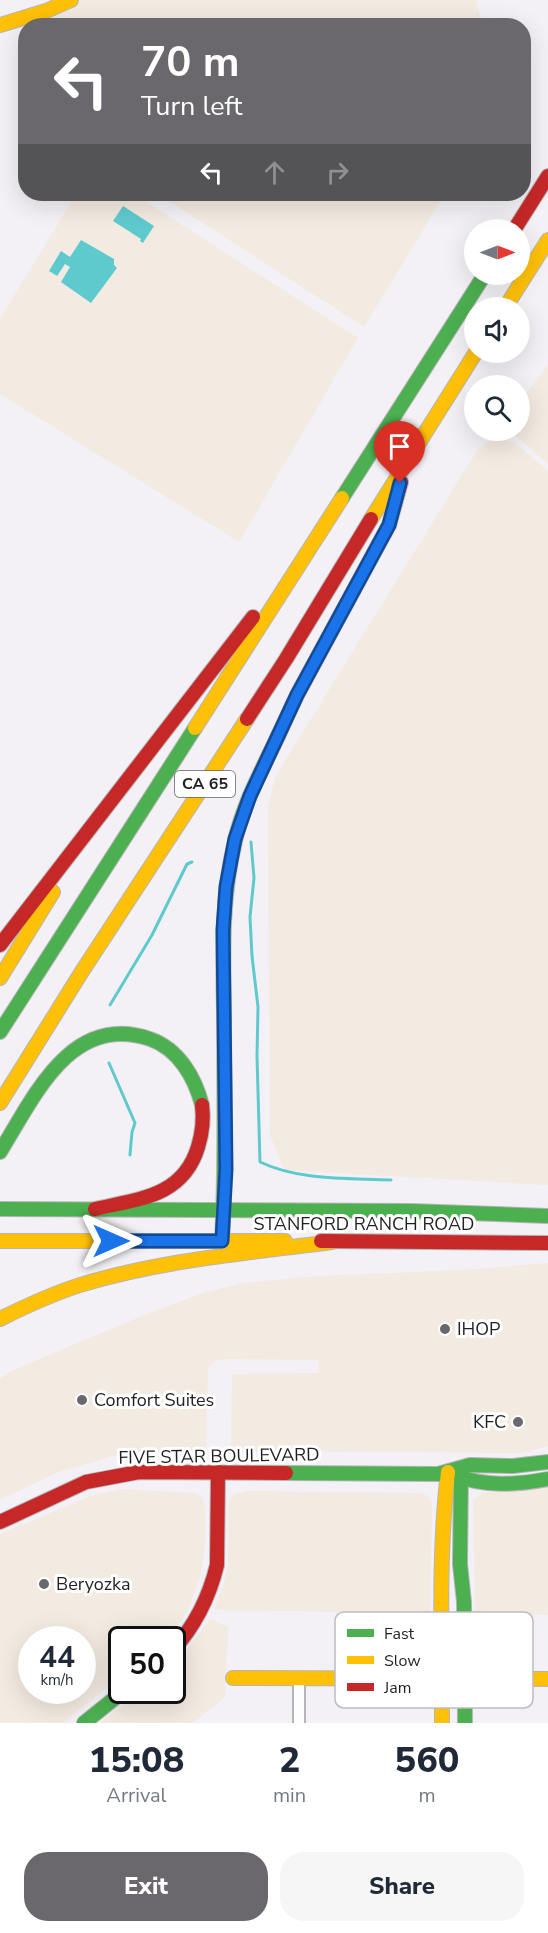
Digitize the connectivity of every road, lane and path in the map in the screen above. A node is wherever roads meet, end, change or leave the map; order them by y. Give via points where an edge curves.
1 (71, 0) edge
2 (23, 18) edge
3 (18, 20) edge
4 (0, 25) edge
5 (548, 176) edge
6 (521, 219) edge
7 (548, 240) edge
8 (478, 285) edge
9 (512, 297) edge
10 (469, 363) edge
11 (406, 462) junction
12 (293, 574) junction
13 (114, 797) junction
14 (0, 945) edge
15 (0, 978) edge
16 (0, 1032) edge
17 (0, 1102) edge
18 (0, 1152) edge
19 (0, 1209) edge
20 (95, 1209) junction
21 (224, 1210) junction
22 (548, 1216) edge
23 (0, 1241) edge
24 (222, 1241) junction
25 (332, 1242) junction
26 (548, 1243) edge
27 (0, 1319) edge
28 (548, 1461) edge
29 (218, 1472) junction
30 (457, 1473) junction
31 (548, 1479) edge
32 (0, 1522) edge
33 (443, 1612) edge
34 (464, 1612) edge
35 (186, 1635) edge
36 (233, 1678) dead end
37 (299, 1679) junction
38 (335, 1679) edge
39 (108, 1704) edge
40 (84, 1723) edge
41 (299, 1723) edge

1 - 2 main road
3 - 4 main road
5 - 6 main road
7 - 9 main road
8 - 12 main road, CA 65
10 - 11 main road, CA 65
11 - 17 main road, CA 65 via 286,659
11 - 21 main road via 389,525 292,705 250,796 235,839 223,930
12 - 13 main road via 267,599
12 - 16 main road, CA 65
13 - 14 main road
13 - 15 main road
18 - 20 main road via 56,1067 77,1047 104,1035 130,1032 158,1041 179,1058 194,1078 203,1106 201,1140 190,1169 171,1187
19 - 20 main road
20 - 21 main road, STANFORD RANCH ROAD
21 - 22 main road, STANFORD RANCH ROAD
21 - 24 main road
23 - 24 main road, STANFORD RANCH ROAD
24 - 25 main road, STANFORD RANCH ROAD
25 - 26 main road, STANFORD RANCH ROAD
25 - 27 main road via 179,1262 105,1277 62,1290
28 - 30 main road, FIVE STAR BOULEVARD via 470,1466
29 - 30 main road, FIVE STAR BOULEVARD
29 - 32 main road, FIVE STAR BOULEVARD via 139,1472 103,1477
29 - 35 main road via 217,1565 210,1592
30 - 31 main road, FIVE STAR BOULEVARD via 474,1483 514,1485
30 - 33 main road via 445,1496
30 - 34 main road
36 - 37 main road
37 - 38 main road
37 - 41 street
39 - 40 main road

